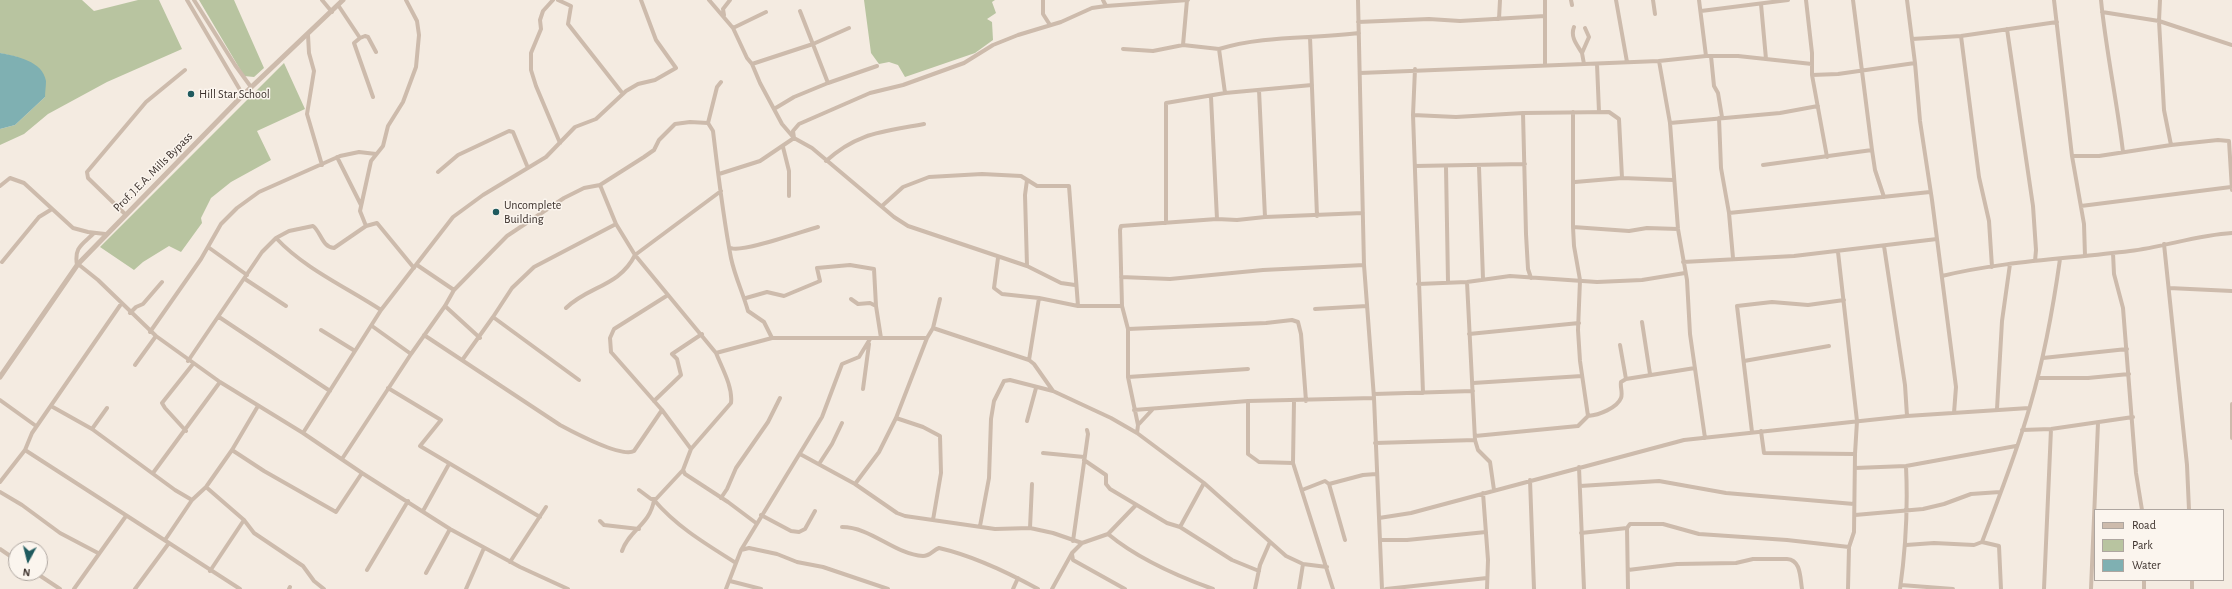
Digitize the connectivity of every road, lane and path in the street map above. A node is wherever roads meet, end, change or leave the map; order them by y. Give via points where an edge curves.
1 (187, 0) edge
2 (194, 0) edge
3 (322, 0) edge
4 (344, 0) edge
5 (406, 0) edge
6 (553, 0) edge
7 (558, 0) edge
8 (641, 0) edge
9 (709, 0) edge
10 (730, 0) edge
11 (1043, 0) edge
12 (1103, 0) edge
13 (1170, 0) edge
14 (1187, 0) edge
15 (1358, 0) edge
16 (1500, 0) edge
17 (1545, 0) edge
18 (1616, 0) edge
19 (1653, 0) edge
20 (1699, 0) edge
21 (1788, 0) edge
22 (1806, 0) edge
23 (1853, 0) edge
24 (1907, 0) edge
25 (2054, 0) edge
26 (2101, 0) edge
27 (2160, 0) edge
28 (1141, 1) edge
29 (1761, 4) junction
30 (338, 5) junction
31 (1106, 6) junction
32 (198, 8) junction
33 (194, 10) junction
34 (800, 11) dead end
35 (1701, 11) junction
36 (332, 12) junction
37 (766, 12) dead end
38 (2102, 12) junction
39 (1655, 14) dead end
40 (724, 15) junction
41 (1545, 16) junction
42 (1499, 19) junction
43 (2159, 21) junction
44 (1358, 22) junction
45 (2057, 22) junction
46 (1050, 25) junction
47 (1574, 27) dead end
48 (733, 28) junction
49 (849, 28) dead end
50 (1585, 28) dead end
51 (2007, 29) junction
52 (1359, 33) junction
53 (308, 35) junction
54 (1961, 36) junction
55 (1310, 37) junction
56 (360, 38) junction
57 (1912, 39) junction
58 (813, 44) junction
59 (2232, 45) edge
60 (1184, 46) junction
61 (1123, 49) dead end
62 (1219, 49) junction
63 (376, 52) dead end
64 (1582, 53) junction
65 (1709, 56) junction
66 (1766, 59) junction
67 (1659, 61) junction
68 (1626, 62) junction
69 (1915, 63) junction
70 (752, 64) junction
71 (1584, 64) junction
72 (1597, 64) junction
73 (1812, 64) junction
74 (1545, 65) junction
75 (235, 66) junction
76 (877, 66) dead end
77 (1415, 69) junction
78 (185, 70) dead end
79 (227, 70) junction
80 (1861, 71) junction
81 (1360, 73) junction
82 (1812, 75) junction
83 (722, 82) dead end
84 (828, 83) junction
85 (1312, 85) junction
86 (251, 87) junction
87 (1259, 90) junction
88 (623, 94) junction
89 (1225, 94) junction
90 (243, 95) junction
91 (373, 97) dead end
92 (1211, 97) junction
93 (1818, 106) junction
94 (774, 109) junction
95 (1573, 112) junction
96 (1599, 112) junction
97 (1522, 113) junction
98 (1412, 115) junction
99 (1720, 117) junction
100 (708, 123) junction
101 (1670, 123) junction
102 (924, 124) dead end
103 (794, 138) junction
104 (2230, 141) edge
105 (560, 143) junction
106 (2171, 145) junction
107 (783, 146) junction
108 (1872, 150) junction
109 (2123, 152) junction
110 (376, 154) junction
111 (2072, 156) junction
112 (337, 157) junction
113 (1827, 157) junction
114 (826, 161) junction
115 (1524, 164) junction
116 (1763, 164) dead end
117 (322, 166) junction
118 (1415, 166) junction
119 (1446, 167) junction
120 (1479, 167) junction
121 (528, 168) junction
122 (438, 172) dead end
123 (719, 174) junction
124 (1622, 178) junction
125 (1027, 180) junction
126 (1673, 180) junction
127 (1575, 182) junction
128 (600, 185) junction
129 (0, 186) edge
130 (2232, 188) edge
131 (721, 191) junction
132 (1930, 192) junction
133 (789, 196) dead end
134 (1884, 197) junction
135 (362, 206) junction
136 (882, 206) junction
137 (2081, 206) junction
138 (52, 209) junction
139 (1363, 213) junction
140 (1729, 213) junction
141 (125, 214) junction
142 (1317, 216) junction
143 (1265, 217) junction
144 (1217, 219) junction
145 (1166, 223) junction
146 (616, 224) junction
147 (366, 226) junction
148 (818, 227) dead end
149 (1573, 227) junction
150 (1678, 229) junction
151 (94, 233) junction
152 (105, 234) junction
153 (2232, 234) edge
154 (276, 238) junction
155 (1937, 239) junction
156 (2164, 244) junction
157 (1884, 246) junction
158 (208, 247) junction
159 (731, 248) junction
160 (1838, 252) junction
161 (2113, 253) junction
162 (635, 255) junction
163 (2085, 256) junction
164 (998, 258) junction
165 (1733, 258) junction
166 (2060, 259) junction
167 (2035, 261) junction
168 (2, 262) dead end
169 (1683, 262) junction
170 (78, 264) junction
171 (1364, 264) junction
172 (2010, 264) junction
173 (415, 266) junction
174 (1027, 266) junction
175 (1992, 267) junction
176 (1685, 273) junction
177 (1942, 276) junction
178 (246, 277) junction
179 (1121, 277) junction
180 (1531, 278) junction
181 (1484, 279) junction
182 (1580, 280) junction
183 (162, 282) dead end
184 (1448, 282) junction
185 (1467, 282) junction
186 (1418, 284) junction
187 (1075, 285) junction
188 (2169, 288) junction
189 (454, 290) junction
190 (2232, 290) edge
191 (668, 295) junction
192 (746, 298) junction
193 (1039, 298) junction
194 (851, 299) dead end
195 (940, 299) dead end
196 (1844, 300) junction
197 (121, 304) junction
198 (286, 306) dead end
199 (445, 306) junction
200 (876, 306) junction
201 (1078, 306) junction
202 (1122, 306) junction
203 (1367, 306) junction
204 (566, 308) dead end
205 (1315, 309) dead end
206 (381, 310) junction
207 (130, 313) junction
208 (219, 317) junction
209 (493, 317) junction
210 (1642, 322) dead end
211 (1579, 323) junction
212 (372, 326) junction
213 (933, 328) junction
214 (1128, 329) junction
215 (321, 330) dead end
216 (150, 332) junction
217 (702, 334) junction
218 (1469, 334) junction
219 (424, 335) junction
220 (156, 336) junction
221 (480, 338) junction
222 (772, 338) junction
223 (881, 338) junction
224 (927, 338) junction
225 (870, 339) junction
226 (1620, 345) dead end
227 (1829, 346) dead end
228 (2127, 349) junction
229 (355, 351) junction
230 (716, 353) junction
231 (411, 354) junction
232 (2043, 358) junction
233 (463, 359) junction
234 (1029, 360) junction
235 (188, 361) junction
236 (1744, 361) junction
237 (193, 364) junction
238 (135, 365) dead end
239 (1695, 368) junction
240 (1248, 369) dead end
241 (1650, 374) junction
242 (2129, 374) junction
243 (1582, 376) junction
244 (0, 377) edge
245 (1128, 377) junction
246 (2038, 378) junction
247 (1626, 379) junction
248 (579, 380) dead end
249 (220, 382) junction
250 (1473, 383) junction
251 (388, 388) junction
252 (1036, 388) junction
253 (862, 389) dead end
254 (330, 391) junction
255 (1473, 391) junction
256 (1053, 392) junction
257 (1423, 393) junction
258 (1374, 396) junction
259 (780, 398) dead end
260 (0, 400) edge
261 (654, 401) junction
262 (1248, 401) junction
263 (1294, 401) junction
264 (1306, 401) junction
265 (2232, 404) edge
266 (51, 406) junction
267 (258, 406) junction
268 (107, 408) dead end
269 (2030, 408) junction
270 (662, 410) junction
271 (1134, 410) junction
272 (1152, 410) junction
273 (1997, 410) junction
274 (1954, 413) junction
275 (1588, 416) junction
276 (1907, 416) junction
277 (2132, 417) junction
278 (896, 418) junction
279 (1027, 421) dead end
280 (1857, 421) junction
281 (842, 423) dead end
282 (2098, 423) junction
283 (1138, 425) junction
284 (36, 426) junction
285 (92, 429) junction
286 (2051, 429) junction
287 (186, 430) junction
288 (1087, 430) dead end
289 (2022, 430) junction
290 (1761, 431) junction
291 (1752, 432) junction
292 (303, 433) junction
293 (1137, 433) junction
294 (1475, 438) junction
295 (1705, 438) junction
296 (2232, 438) edge
297 (1375, 442) junction
298 (2016, 446) junction
299 (691, 449) junction
300 (25, 450) junction
301 (232, 450) junction
302 (1043, 453) dead end
303 (800, 454) junction
304 (1855, 454) junction
305 (1084, 458) junction
306 (342, 459) junction
307 (1293, 463) junction
308 (449, 464) junction
309 (819, 464) junction
310 (1906, 466) junction
311 (1579, 467) junction
312 (1855, 468) junction
313 (683, 470) junction
314 (153, 473) junction
315 (362, 473) junction
316 (1376, 474) junction
317 (1530, 480) junction
318 (0, 482) edge
319 (1204, 483) junction
320 (855, 484) junction
321 (1032, 484) dead end
322 (1329, 484) junction
323 (1580, 486) junction
324 (206, 487) junction
325 (639, 490) dead end
326 (1302, 490) junction
327 (1494, 490) junction
328 (0, 492) edge
329 (1483, 492) junction
330 (2000, 492) junction
331 (721, 498) junction
332 (192, 500) junction
333 (654, 500) junction
334 (408, 501) junction
335 (1854, 504) junction
336 (1136, 505) junction
337 (546, 507) dead end
338 (2094, 509) edge
339 (2142, 509) edge
340 (2189, 509) edge
341 (424, 511) junction
342 (815, 511) dead end
343 (1908, 511) junction
344 (761, 515) junction
345 (1855, 515) junction
346 (126, 516) junction
347 (540, 517) junction
348 (1379, 518) junction
349 (2094, 518) edge
350 (244, 520) junction
351 (600, 520) dead end
352 (933, 520) junction
353 (756, 523) junction
354 (980, 526) junction
355 (842, 527) dead end
356 (1180, 527) junction
357 (1030, 528) junction
358 (1627, 528) junction
359 (450, 529) junction
360 (639, 529) junction
361 (1486, 532) junction
362 (1581, 533) junction
363 (1108, 534) junction
364 (1345, 540) dead end
365 (1380, 540) junction
366 (1073, 541) junction
367 (167, 542) junction
368 (1270, 542) junction
369 (1982, 542) junction
370 (1082, 543) junction
371 (1906, 545) junction
372 (1850, 547) junction
373 (484, 548) junction
374 (741, 550) junction
375 (622, 551) dead end
376 (98, 553) junction
377 (1072, 553) junction
378 (510, 562) junction
379 (736, 563) junction
380 (1302, 564) junction
381 (1327, 567) junction
382 (367, 570) dead end
383 (1628, 570) junction
384 (210, 571) junction
385 (1259, 571) junction
386 (426, 573) dead end
387 (1018, 578) junction
388 (1487, 578) junction
389 (48, 581) edge
390 (730, 581) junction
391 (1901, 587) edge
392 (235, 588) edge
393 (60, 589) edge
394 (74, 589) edge
395 (135, 589) edge
396 (240, 589) edge
397 (324, 589) edge
398 (466, 589) edge
399 (568, 589) edge
400 (726, 589) edge
401 (761, 589) edge
402 (888, 589) edge
403 (1013, 589) edge
404 (1038, 589) edge
405 (1052, 589) edge
406 (1125, 589) edge
407 (1213, 589) edge
408 (1255, 589) edge
409 (1299, 589) edge
410 (1333, 589) edge
411 (1382, 589) edge
412 (1386, 589) edge
413 (1487, 589) edge
414 (1534, 589) edge
415 (1584, 589) edge
416 (1628, 589) edge
417 (1802, 589) edge
418 (1848, 589) edge
419 (1953, 589) edge
420 (2001, 589) edge
421 (2044, 589) edge
422 (2091, 589) edge

1 - 33 street
2 - 32 street
3 - 36 street
4 - 30 street, Prof. J.E.A. Mills Bypass
5 - 110 street via 417,21 419,35 416,67 403,102
6 - 105 street via 543,10 540,30 531,53 536,86
7 - 88 street via 571,6 568,24
8 - 88 street via 656,40 676,68 656,80 638,84
9 - 40 street
10 - 40 street via 723,8
11 - 46 street via 1043,14
12 - 31 street
13 - 14 street
13 - 28 street
14 - 60 street
15 - 44 street
16 - 42 street
17 - 41 street
18 - 68 street
19 - 39 street
20 - 35 street
21 - 29 street
22 - 73 street
23 - 80 street
24 - 57 street
25 - 45 street
26 - 38 street
27 - 43 street
28 - 31 street
29 - 35 street
29 - 66 street
30 - 36 street, Prof. J.E.A. Mills Bypass
30 - 56 street
31 - 46 street via 1092,8
32 - 33 street
32 - 75 street
33 - 79 street
34 - 58 street
35 - 65 street
36 - 53 street, Prof. J.E.A. Mills Bypass
37 - 48 street
38 - 43 street
38 - 109 street via 2108,67 2117,102
40 - 48 street
41 - 42 street
41 - 74 street
42 - 44 street
43 - 59 street
43 - 106 street via 2164,110
44 - 52 street
45 - 51 street
45 - 111 street
46 - 103 street via 993,45 964,63 939,73 870,93 799,124 793,131
47 - 64 street via 1573,38
48 - 70 street
49 - 58 street
50 - 64 street via 1589,37
51 - 54 street
51 - 167 street via 2033,206
52 - 55 street
52 - 81 street
53 - 86 street, Prof. J.E.A. Mills Bypass
53 - 117 street via 314,71 307,114
54 - 57 street
54 - 175 street via 1979,177 1989,221
55 - 62 street via 1267,40
55 - 85 street
56 - 63 street via 368,37
56 - 91 street via 354,44
57 - 69 street
58 - 70 street
58 - 84 street
60 - 61 street via 1153,51
60 - 62 street
62 - 89 street
64 - 71 street
65 - 66 street
65 - 67 street
65 - 99 street via 1714,86 1718,93
66 - 73 street
67 - 68 street
67 - 101 street
68 - 72 street
69 - 80 street
69 - 132 street
70 - 94 street
71 - 72 street
71 - 74 street
72 - 96 street
73 - 82 street
74 - 77 street
75 - 79 street
75 - 86 street
76 - 84 street
77 - 81 street
77 - 98 street
78 - 141 street via 146,102 87,172 88,178
79 - 90 street
80 - 82 street
80 - 108 street
81 - 139 street
82 - 93 street
83 - 100 street via 717,87
84 - 94 street via 794,97
85 - 87 street
85 - 142 street
86 - 90 street, Prof. J.E.A. Mills Bypass
87 - 89 street
87 - 143 street
88 - 105 street via 596,119 575,127
89 - 92 street
90 - 141 street, Prof. J.E.A. Mills Bypass
92 - 144 street
92 - 145 street via 1166,103
93 - 99 street via 1780,113
93 - 113 street
94 - 103 street
95 - 96 street
95 - 97 street
95 - 127 street
96 - 124 street via 1609,112 1619,119
97 - 98 street via 1456,117
97 - 115 street
98 - 118 street
99 - 101 street
99 - 140 street via 1721,168
100 - 123 street via 713,131
100 - 128 street via 675,124 659,140 654,150
101 - 126 street
102 - 114 street via 859,138 843,146
103 - 107 street
103 - 114 street via 812,148
104 - 106 street
104 - 130 street
105 - 121 street via 546,157
106 - 109 street
107 - 123 street via 760,161
107 - 133 street via 789,171
108 - 113 street
108 - 134 street via 1875,170
109 - 111 street via 2099,156
110 - 112 street via 359,152
110 - 135 street via 371,161
111 - 137 street
112 - 117 street
112 - 135 street
113 - 116 street
114 - 136 street
115 - 120 street
115 - 180 street via 1527,252
117 - 158 street via 259,192 221,224
118 - 119 street
118 - 186 street
119 - 120 street
119 - 184 street
120 - 181 street
121 - 122 street via 513,132 509,130 458,155
121 - 173 street via 502,182 459,212
123 - 131 street
124 - 126 street
124 - 127 street
125 - 136 street via 1021,176 982,174 929,177 903,187
125 - 174 street
125 - 187 street via 1037,186 1069,186
126 - 150 street
127 - 149 street
128 - 146 street
128 - 189 street via 584,188 534,216 507,236
129 - 138 street via 10,178 16,179 24,183
130 - 137 street
131 - 159 street
131 - 162 street
132 - 134 street
132 - 155 street
134 - 140 street
135 - 147 street via 361,215
136 - 164 street via 908,226
137 - 163 street
138 - 151 street via 73,228
138 - 168 street via 39,217
139 - 142 street
139 - 171 street
140 - 165 street
141 - 152 street, Prof. J.E.A. Mills Bypass
142 - 143 street
143 - 144 street
144 - 145 street
145 - 179 street via 1121,226
146 - 162 street
146 - 209 street via 534,267 512,288
147 - 154 street via 334,248 325,244 313,226 290,231
147 - 173 street via 379,224
148 - 159 street via 748,247 735,250
149 - 150 street via 1629,231 1647,228
149 - 182 street
150 - 169 street
151 - 152 street
151 - 170 street via 77,250 75,255
152 - 170 street, Prof. J.E.A. Mills Bypass
153 - 156 street
154 - 178 street via 262,252
154 - 206 street via 307,265
155 - 157 street
155 - 177 street
156 - 161 street
156 - 188 street
157 - 160 street
157 - 276 street via 1905,385
158 - 178 street
158 - 216 street
159 - 192 street via 734,268
160 - 165 street
160 - 196 street
161 - 163 street
161 - 228 street via 2114,274 2123,308
162 - 191 street
162 - 204 street via 629,267 618,276 576,299
163 - 166 street
164 - 174 street
164 - 193 street via 994,288 996,292
165 - 169 street
166 - 167 street
166 - 232 street
167 - 172 street
169 - 176 street
170 - 197 street
170 - 244 street, Prof. J.E.A. Mills Bypass
171 - 179 street via 1170,279
171 - 203 street
172 - 175 street
172 - 273 street via 2002,321
173 - 189 street
173 - 206 street
174 - 187 street via 1061,283
175 - 177 street
176 - 182 street via 1642,280
176 - 239 street
177 - 274 street via 1956,387
178 - 198 street
178 - 208 street
179 - 202 street
180 - 181 street via 1510,276
180 - 182 street
181 - 185 street
182 - 211 street
183 - 207 street via 143,304
184 - 185 street
184 - 186 street
185 - 218 street
186 - 257 street
187 - 201 street
188 - 190 street
188 - 340 street via 2173,349 2187,465
189 - 199 street
191 - 217 street
191 - 261 street via 614,329 610,338 611,352
192 - 200 street via 767,292 784,296 797,292 820,281 817,268 850,265 874,269
192 - 222 street via 748,311 764,322
193 - 201 street
193 - 234 street
194 - 200 street via 858,304 870,302
195 - 213 street
196 - 236 street via 1808,305 1772,302 1737,306
196 - 280 street
197 - 207 street
197 - 266 street
199 - 219 street
199 - 221 street
200 - 223 street
201 - 202 street
202 - 214 street
203 - 205 street
203 - 258 street
206 - 212 street
207 - 216 street
208 - 235 street
208 - 254 street
209 - 221 street
209 - 248 street
210 - 241 street
211 - 218 street
211 - 243 street
212 - 229 street
212 - 231 street
213 - 224 street
213 - 234 street
214 - 245 street
214 - 264 street via 1292,320 1298,322
215 - 229 street
216 - 220 street
217 - 230 street
217 - 261 street via 672,354 677,359 681,375
218 - 250 street
219 - 231 street
219 - 233 street
220 - 235 street
220 - 238 street
221 - 233 street
222 - 225 street
222 - 230 street
223 - 224 street
223 - 225 street
224 - 278 street
225 - 253 street
225 - 303 street via 859,357 842,364 822,416
226 - 247 street
227 - 236 street
228 - 232 street
228 - 242 street
229 - 254 street
230 - 299 street via 727,382 731,403
231 - 251 street
232 - 246 street
233 - 270 street via 560,425 593,441 627,453 640,445
234 - 256 street
235 - 237 street
236 - 291 street
237 - 249 street
237 - 287 street via 162,403
239 - 241 street
239 - 295 street
240 - 245 street
241 - 247 street
242 - 246 street via 2088,378
242 - 277 street
243 - 250 street
243 - 275 street
245 - 271 street
246 - 269 street
247 - 275 street via 1621,382 1622,396 1617,403 1598,416
249 - 267 street
249 - 287 street
250 - 255 street
251 - 306 street
251 - 308 street via 441,420 420,446
252 - 256 street
252 - 279 street
252 - 354 street via 1006,380 994,401 989,478
254 - 292 street
255 - 257 street
255 - 294 street
256 - 293 street via 1111,418
257 - 258 street
258 - 264 street
258 - 297 street
259 - 331 street via 768,422 736,468
260 - 284 street
261 - 270 street
262 - 263 street
262 - 272 street
262 - 307 street via 1250,457 1259,462
263 - 264 street
263 - 307 street
265 - 296 street
266 - 284 street
266 - 285 street
267 - 292 street
267 - 301 street
268 - 285 street
269 - 273 street
269 - 289 street
270 - 299 street
271 - 272 street
271 - 283 street
272 - 283 street
273 - 274 street
274 - 276 street
275 - 294 street via 1578,426
276 - 280 street
277 - 282 street
277 - 339 street
278 - 320 street via 879,452
278 - 352 street via 940,436 941,473
280 - 290 street
280 - 304 street
281 - 309 street
282 - 286 street
282 - 338 street
283 - 293 street
284 - 300 street
285 - 314 street
286 - 289 street
286 - 421 street
287 - 314 street
288 - 305 street
289 - 298 street
290 - 291 street
290 - 304 street via 1764,453
291 - 295 street
292 - 306 street
293 - 319 street
294 - 297 street
294 - 327 street via 1478,450 1490,462
295 - 311 street via 1667,443
297 - 316 street
298 - 310 street
298 - 330 street
299 - 313 street
300 - 318 street
300 - 346 street
301 - 315 street via 336,512
301 - 324 street
302 - 305 street
303 - 309 street
303 - 344 street
304 - 312 street
305 - 336 street via 1106,475 1106,484 1110,489
305 - 366 street
306 - 315 street
307 - 326 street
308 - 341 street
308 - 347 street
309 - 320 street
310 - 312 street
310 - 343 street
311 - 317 street
311 - 323 street
312 - 335 street
313 - 331 street via 685,474
313 - 333 street
314 - 332 street
315 - 334 street
316 - 322 street
316 - 348 street
317 - 327 street
317 - 414 street
319 - 356 street
319 - 368 street
320 - 352 street via 897,513
321 - 357 street
322 - 326 street via 1325,481
322 - 364 street
323 - 335 street via 1659,481 1714,492
323 - 362 street
324 - 332 street
324 - 350 street
325 - 333 street
326 - 381 street
327 - 329 street
328 - 376 street via 60,533
329 - 348 street via 1411,513
329 - 361 street
330 - 343 street via 1971,494 1944,504
330 - 369 street
331 - 353 street
332 - 367 street
333 - 360 street via 650,514
333 - 379 street via 667,516 690,534
334 - 341 street
334 - 382 street
335 - 345 street
336 - 356 street via 1167,523
336 - 363 street
337 - 347 street
341 - 359 street
342 - 344 street via 805,529 799,532 791,531
343 - 345 street
343 - 371 street
344 - 353 street
345 - 372 street
346 - 367 street
346 - 376 street
347 - 378 street
348 - 365 street
349 - 422 street
350 - 384 street
350 - 397 street via 254,533 303,566
351 - 360 street via 604,525
352 - 354 street
353 - 374 street
354 - 357 street via 995,529
355 - 387 street via 854,527 901,550 916,554 927,555 939,548
356 - 385 street via 1232,560
357 - 366 street
358 - 362 street
358 - 372 street via 1630,524 1663,524 1699,534
358 - 383 street
359 - 373 street
359 - 386 street
360 - 375 street via 628,538
361 - 365 street via 1407,540
361 - 388 street
362 - 415 street
363 - 370 street
363 - 407 street via 1124,548 1193,582
365 - 411 street
366 - 370 street
367 - 384 street
367 - 395 street
368 - 380 street via 1286,556
368 - 385 street
369 - 371 street via 1974,545
369 - 420 street via 1999,546
370 - 377 street
371 - 391 street
372 - 418 street
373 - 378 street
373 - 398 street
374 - 379 street
374 - 402 street via 749,548 777,554
376 - 394 street
377 - 405 street
377 - 406 street via 1073,560
378 - 399 street
379 - 390 street
380 - 381 street
380 - 409 street
381 - 410 street
383 - 416 street
383 - 417 street via 1677,564 1793,559 1798,565
384 - 392 street
385 - 408 street
387 - 403 street
387 - 404 street
388 - 412 street
388 - 413 street
389 - 393 street
390 - 400 street
390 - 401 street
391 - 419 street
392 - 396 street

